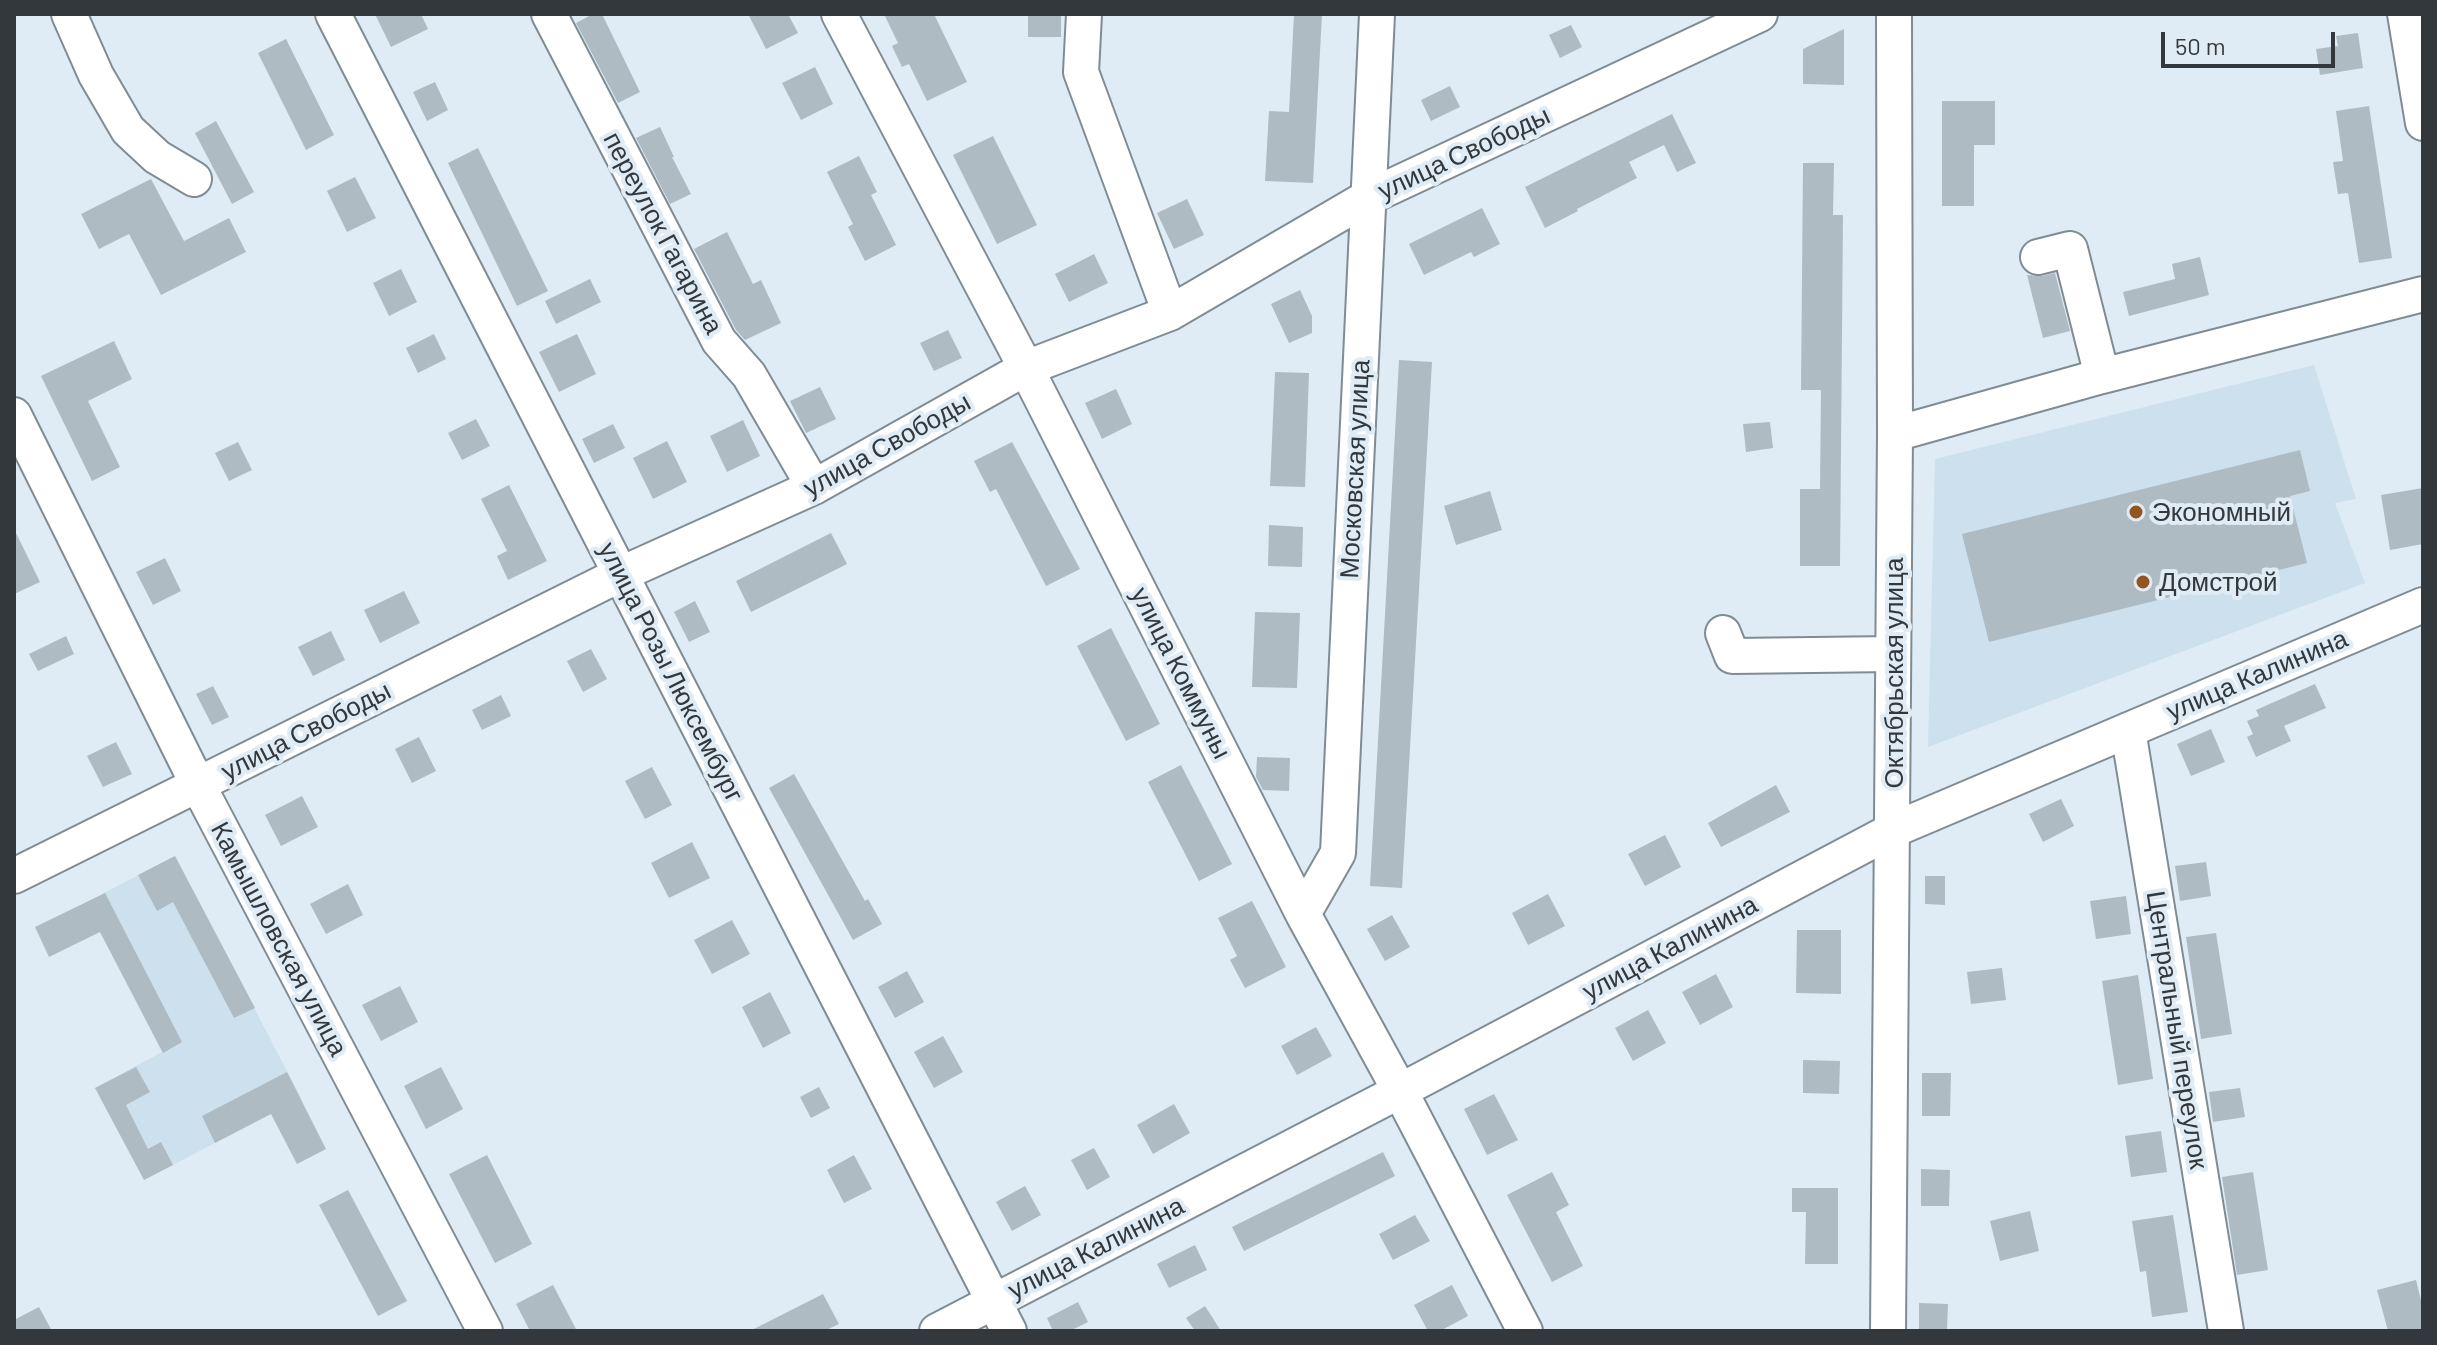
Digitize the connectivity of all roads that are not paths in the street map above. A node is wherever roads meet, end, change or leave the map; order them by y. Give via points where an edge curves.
1 (69, 14) edge
2 (333, 14) edge
3 (549, 14) edge
4 (839, 14) edge
5 (1084, 14) edge
6 (1377, 14) edge
7 (1760, 14) edge
8 (1894, 14) edge
9 (2405, 14) edge
10 (2423, 123) edge
11 (194, 179) dead end
12 (1367, 198) junction
13 (2038, 257) dead end
14 (2423, 294) edge
15 (1170, 313) junction
16 (1026, 368) junction
17 (2102, 376) junction
18 (14, 415) edge
19 (1895, 434) junction
20 (814, 487) junction
21 (621, 574) junction
22 (2423, 605) edge
23 (1723, 633) dead end
24 (1893, 654) junction
25 (2128, 730) junction
26 (198, 785) junction
27 (1893, 830) junction
28 (14, 876) edge
29 (1303, 914) junction
30 (1400, 1091) junction
31 (994, 1301) junction
32 (485, 1331) edge
33 (937, 1331) edge
34 (1009, 1331) edge
35 (1525, 1331) edge
36 (1888, 1331) edge
37 (2226, 1331) edge

1 - 11 street via 128,130 157,157
2 - 21 street, улица Розы Люксембург
3 - 20 street, переулок Гагарина via 719,341 749,375
4 - 16 street, улица Коммуны
5 - 15 street via 1081,72
6 - 12 street, Московская улица
7 - 12 street, улица Свободы
8 - 19 street, Октябрьская улица
9 - 10 street
12 - 15 street, улица Свободы
12 - 29 street, Московская улица via 1338,853
13 - 17 street via 2070,249
14 - 17 street
15 - 16 street, улица Свободы
16 - 20 street, улица Свободы
16 - 29 street, улица Коммуны
17 - 19 street
18 - 26 street, Камышловская улица
19 - 24 street, Октябрьская улица
20 - 21 street, улица Свободы
21 - 26 street, улица Свободы
21 - 31 street, улица Розы Люксембург
22 - 25 street, улица Калинина
23 - 24 street via 1732,656
24 - 27 street, Октябрьская улица
25 - 27 street, улица Калинина
25 - 37 street, Центральный переулок
26 - 28 street, улица Свободы
26 - 32 street, Камышловская улица
27 - 30 street, улица Калинина
27 - 36 street, Октябрьская улица
29 - 30 street, улица Коммуны
30 - 31 street, улица Калинина
30 - 35 street, улица Коммуны
31 - 33 street, улица Калинина
31 - 34 street, улица Розы Люксембург

